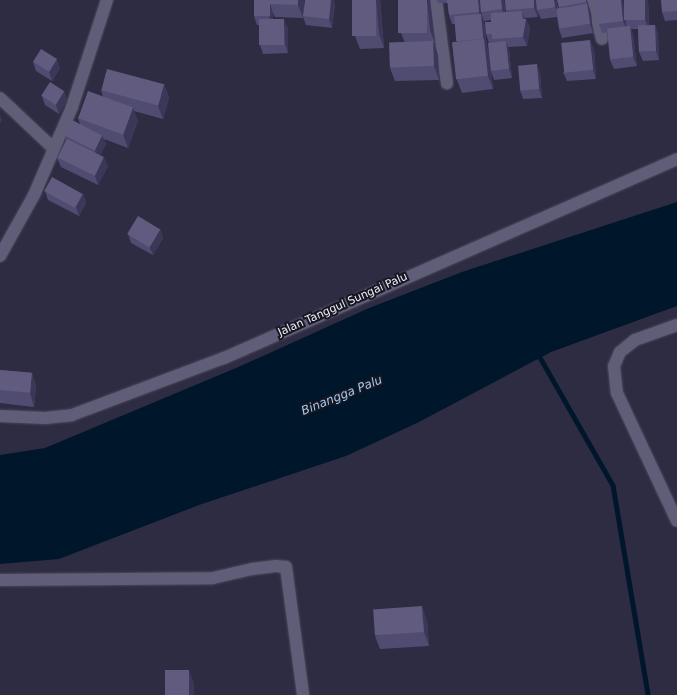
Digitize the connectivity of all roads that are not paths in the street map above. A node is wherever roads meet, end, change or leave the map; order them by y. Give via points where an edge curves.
1 (107, 0) edge
2 (436, 0) edge
3 (592, 0) edge
4 (602, 39) dead end
5 (447, 83) dead end
6 (0, 98) edge
7 (52, 148) junction
8 (677, 159) edge
9 (0, 256) edge
10 (677, 325) edge
11 (0, 416) edge
12 (677, 521) edge
13 (0, 580) edge
14 (303, 695) edge

1 - 7 street via 72,107
2 - 5 street
3 - 4 street
6 - 7 street
7 - 9 street via 34,195
8 - 11 street, Jalan Tanggul Sungai Palu via 224,358 72,414 45,418
10 - 12 street via 635,340 620,352 614,366 617,393
13 - 14 street via 213,578 252,569 286,567

